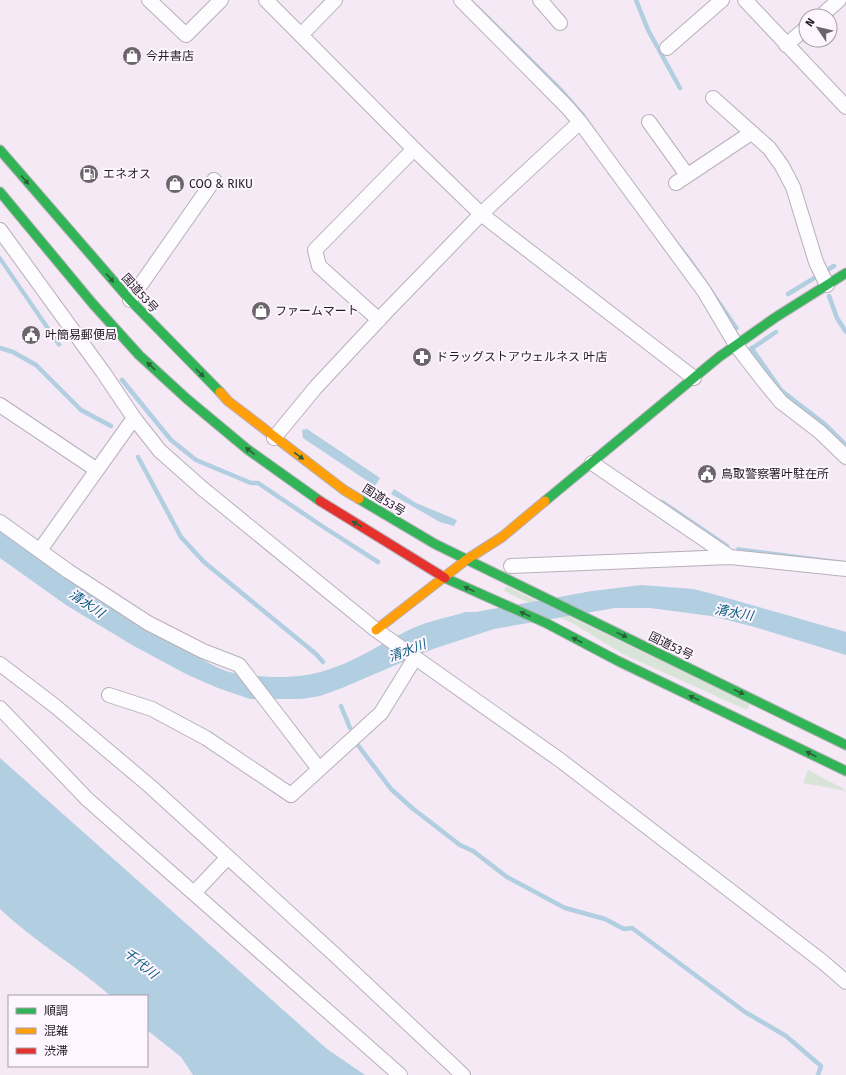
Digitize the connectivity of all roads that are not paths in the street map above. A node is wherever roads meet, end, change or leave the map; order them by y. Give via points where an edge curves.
1 (150, 0) edge
2 (221, 0) edge
3 (266, 0) edge
4 (335, 0) edge
5 (461, 0) edge
6 (540, 0) edge
7 (722, 0) edge
8 (744, 0) edge
9 (839, 0) edge
10 (830, 8) edge
11 (560, 23) dead end
12 (301, 35) junction
13 (798, 35) edge
14 (786, 45) junction
15 (667, 48) dead end
16 (713, 98) dead end
17 (843, 99) edge
18 (580, 122) junction
19 (649, 122) dead end
20 (751, 133) junction
21 (414, 149) junction
22 (0, 150) edge
23 (687, 175) junction
24 (214, 180) dead end
25 (676, 183) dead end
26 (0, 192) edge
27 (481, 214) junction
28 (0, 230) edge
29 (846, 273) edge
30 (827, 285) junction
31 (130, 300) junction
32 (379, 320) junction
33 (736, 344) junction
34 (694, 378) junction
35 (0, 405) edge
36 (134, 418) junction
37 (274, 438) junction
38 (846, 457) edge
39 (592, 463) junction
40 (97, 470) junction
41 (0, 522) edge
42 (40, 550) junction
43 (730, 557) junction
44 (466, 560) junction
45 (511, 566) dead end
46 (846, 569) edge
47 (443, 577) junction
48 (376, 630) junction
49 (415, 658) junction
50 (0, 664) edge
51 (109, 695) dead end
52 (0, 708) edge
53 (846, 745) edge
54 (319, 769) junction
55 (846, 771) edge
56 (228, 857) junction
57 (194, 893) junction
58 (846, 982) edge
59 (400, 1075) edge
60 (463, 1075) edge

1 - 2 street via 186,35
3 - 12 street
4 - 12 street
5 - 18 street
6 - 11 street
7 - 15 street
8 - 14 street
9 - 10 street
12 - 21 street
13 - 14 street
14 - 17 street
16 - 20 street
18 - 27 street
18 - 33 street via 704,291
19 - 23 street
20 - 23 street
20 - 30 street via 769,148 793,187 816,262
21 - 27 street
21 - 32 street via 315,250 319,266
22 -> 31 main road, 国道53号
23 - 25 street
24 - 31 street
47 -> 26 main road via 325,505 248,449 187,399 139,355
27 - 32 street
27 - 34 street
28 - 36 street
29 - 30 main road
30 - 33 main road
31 -> 37 main road, 国道53号 via 228,401
32 - 37 street via 316,387
33 - 34 main road
33 - 38 street via 781,402 820,432
34 - 39 main road
35 - 40 street
36 - 40 street
36 - 48 street via 165,456
37 -> 44 main road, 国道53号 via 344,490 395,522
39 - 43 street
39 - 44 main road via 502,537
40 - 42 street
41 - 42 street
42 - 54 street via 148,623 203,651 239,665
43 - 45 street
43 - 46 street
44 - 47 main road
44 -> 53 main road, 国道53号
47 - 48 main road
55 -> 47 main road via 618,661 546,623
48 - 49 street
49 - 54 street via 381,713
49 - 58 street via 560,760
50 - 56 street via 55,706 151,787
51 - 54 street via 152,709 206,738 291,795
52 - 57 street via 87,799
56 - 57 street
56 - 60 street
57 - 59 street

